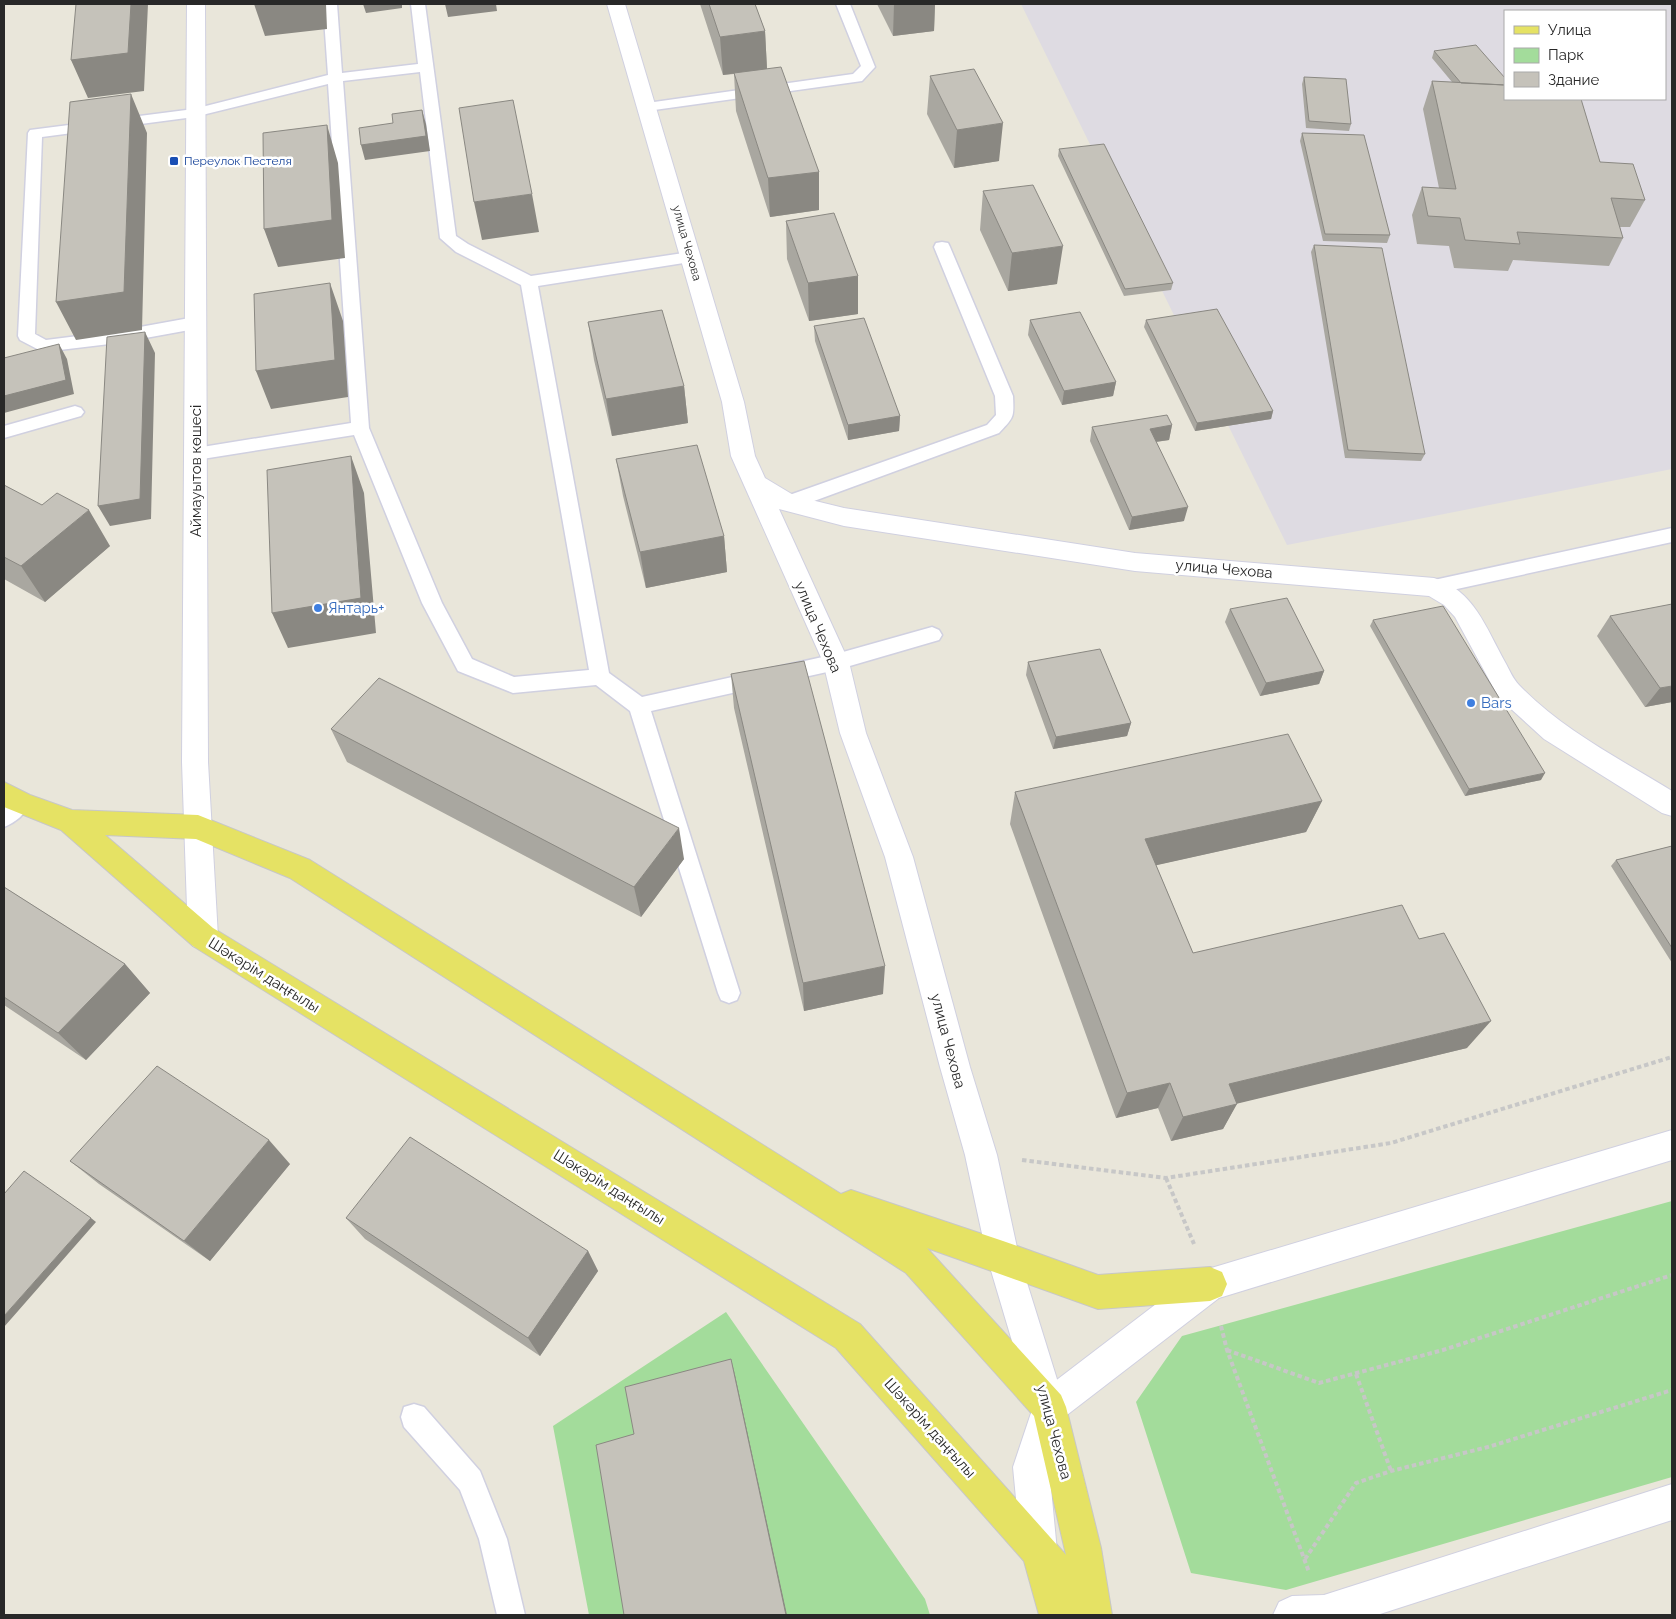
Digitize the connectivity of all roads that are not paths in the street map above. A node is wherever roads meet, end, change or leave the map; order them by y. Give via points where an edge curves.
1 (196, 4) edge
2 (330, 4) edge
3 (418, 4) edge
4 (616, 4) edge
5 (843, 4) edge
6 (427, 67) junction
7 (334, 78) junction
8 (647, 108) junction
9 (194, 113) junction
10 (942, 247) dead end
11 (690, 256) junction
12 (529, 282) junction
13 (195, 323) junction
14 (75, 412) dead end
15 (360, 428) junction
16 (4, 432) edge
17 (196, 454) junction
18 (755, 483) junction
19 (788, 503) junction
20 (1672, 534) edge
21 (1434, 587) junction
22 (932, 636) dead end
23 (836, 662) junction
24 (600, 677) junction
25 (639, 706) junction
26 (9, 804) edge
27 (1672, 804) edge
28 (71, 822) junction
29 (198, 827) junction
30 (204, 937) junction
31 (729, 992) dead end
32 (1672, 1145) edge
33 (810, 1193) junction
34 (1002, 1257) junction
35 (1210, 1284) junction
36 (1049, 1407) junction
37 (414, 1417) dead end
38 (1672, 1502) edge
39 (1039, 1551) junction
40 (511, 1615) edge
41 (1057, 1615) edge
42 (1093, 1615) edge
43 (1312, 1615) edge

1 - 9 street, Аймауытов көшесі
2 - 7 lane
3 - 6 lane
4 - 8 street, улица Чехова
5 - 8 lane via 868,66 857,78
6 - 7 lane
6 - 12 lane via 448,238
7 - 9 lane
7 - 15 lane
8 - 11 street, улица Чехова
9 - 13 street, Аймауытов көшесі
9 - 13 lane via 35,133 26,336 43,346
10 - 19 lane via 1004,396 1005,416 993,429
11 - 12 lane
11 - 18 street, улица Чехова via 733,402 743,456
12 - 24 lane
13 - 17 street, Аймауытов көшесі
14 - 16 lane
15 - 17 lane
15 - 24 lane via 432,603 465,665 513,685
17 - 29 street, Аймауытов көшесі
18 - 19 street, улица Чехова
18 - 23 street, улица Чехова
19 - 21 street, улица Чехова via 854,519 1135,562
20 - 21 lane
21 - 27 street via 1453,598 1464,610 1508,691 1553,731
22 - 23 lane
23 - 25 lane
23 - 34 street, улица Чехова via 853,733 899,857 981,1155
24 - 25 lane
25 - 31 lane
26 - 28 main road, Шәкәрім даңғылы
28 - 29 main road, Шәкәрім даңғылы
28 - 30 main road, Шәкәрім даңғылы
29 - 30 street, Аймауытов көшесі
29 - 33 main road, Шәкәрім даңғылы via 300,869
30 - 39 main road, Шәкәрім даңғылы via 848,1336
32 - 35 street
33 - 34 main road
33 - 36 main road, Шәкәрім даңғылы via 918,1260
34 - 35 main road via 1098,1292
34 - 36 street, улица Чехова
35 - 36 street
36 - 39 street via 1031,1467
36 - 42 main road, улица Чехова via 1083,1548
37 - 40 lane via 470,1480 493,1540
38 - 43 street
39 - 41 main road
39 - 42 main road, Шәкәрім даңғылы

